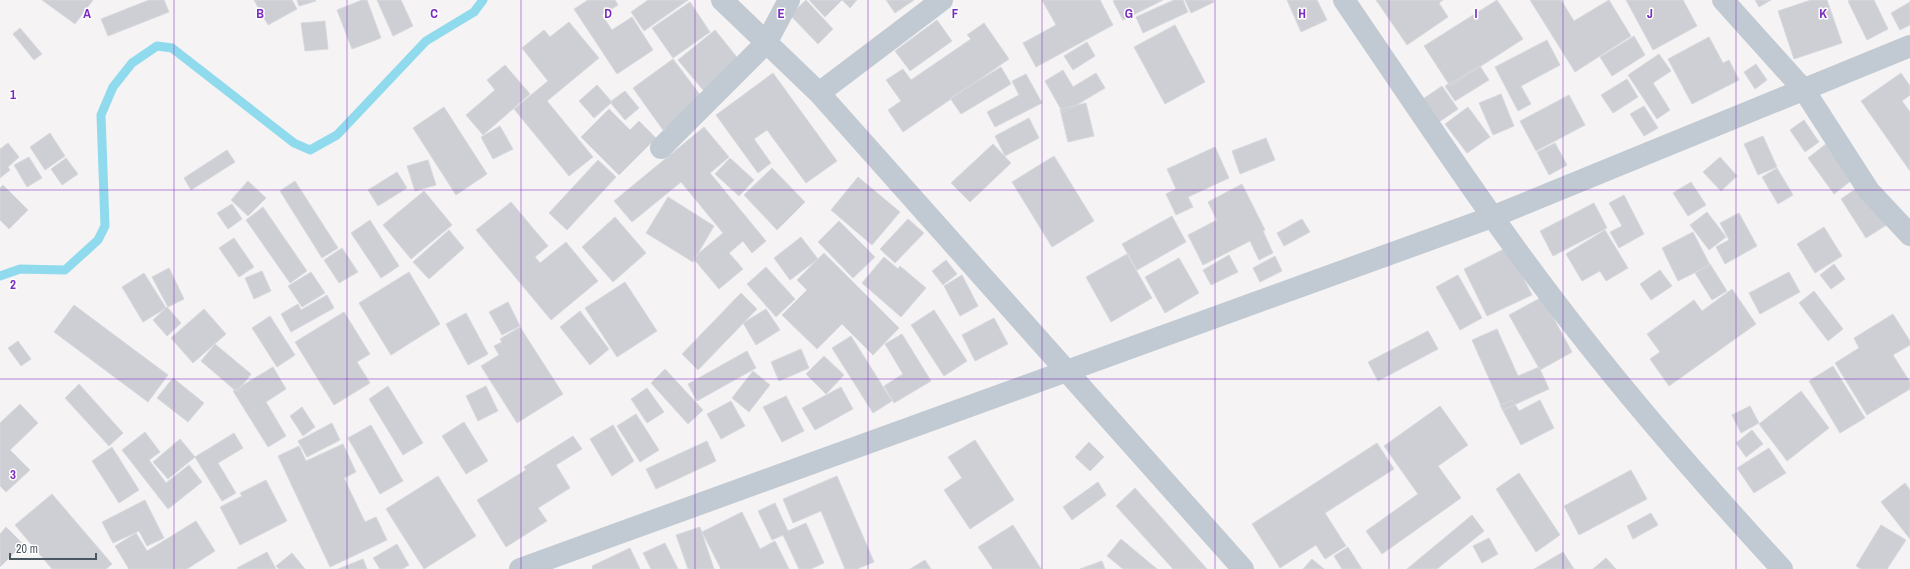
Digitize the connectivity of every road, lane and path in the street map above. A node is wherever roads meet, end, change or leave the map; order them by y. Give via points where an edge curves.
1 (722, 0) edge
2 (789, 0) edge
3 (942, 0) edge
4 (1344, 0) edge
5 (1723, 0) edge
6 (766, 43) junction
7 (1910, 46) edge
8 (1804, 90) junction
9 (819, 93) junction
10 (661, 148) dead end
11 (1492, 217) junction
12 (1910, 235) edge
13 (1067, 371) junction
14 (520, 569) edge
15 (1243, 569) edge
16 (1782, 569) edge

1 - 6 street
2 - 6 street
3 - 9 street
4 - 11 street
5 - 8 street
6 - 9 street
6 - 10 street
7 - 8 street
8 - 11 street
8 - 12 street via 1868,191
9 - 13 street
11 - 13 street
11 - 16 street via 1584,339 1723,505
13 - 14 street
13 - 15 street

